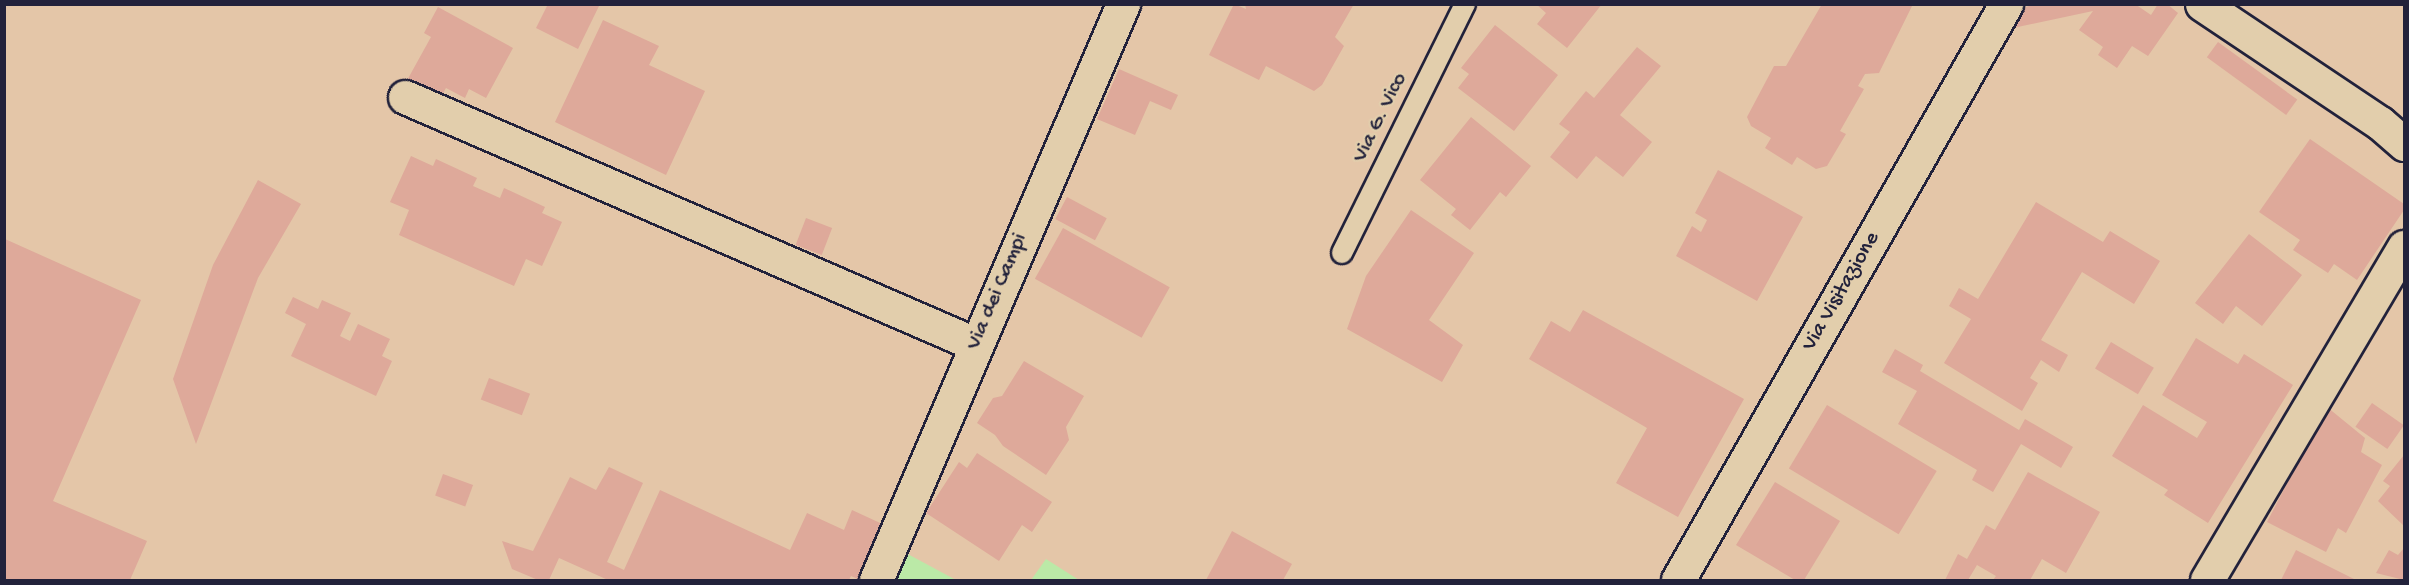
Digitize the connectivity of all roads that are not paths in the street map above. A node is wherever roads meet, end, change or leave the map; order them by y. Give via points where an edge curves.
1 (1123, 4) edge
2 (1465, 4) edge
3 (2006, 4) edge
4 (2202, 4) edge
5 (405, 97) dead end
6 (2404, 144) edge
7 (2404, 248) edge
8 (1342, 253) dead end
9 (975, 344) junction
10 (876, 580) edge
11 (1678, 580) edge
12 (2207, 580) edge

1 - 9 street, Via dei Campi
2 - 8 lane, Via G. Vico
3 - 11 street, Via Visitazione
4 - 6 street via 2380,123
5 - 9 street
7 - 12 street
9 - 10 street, Via dei Campi

